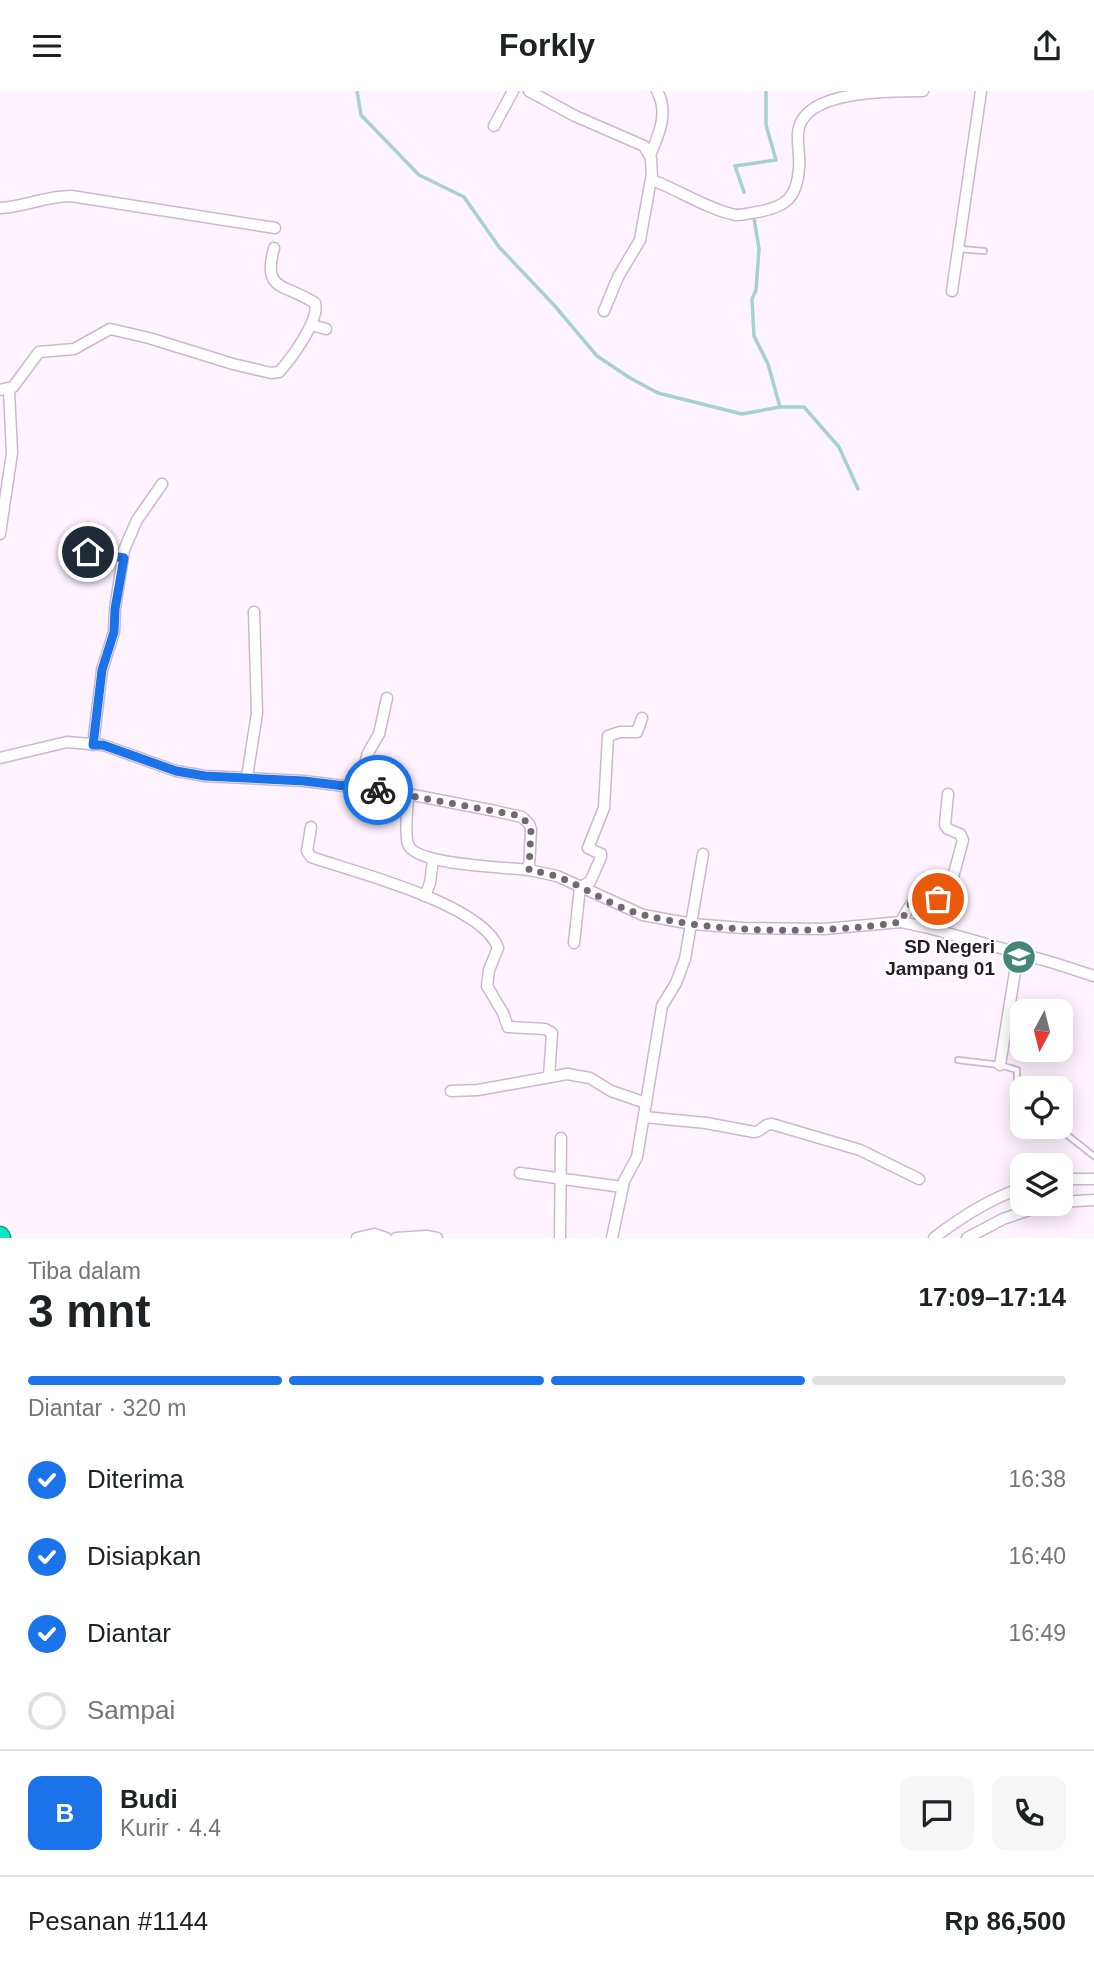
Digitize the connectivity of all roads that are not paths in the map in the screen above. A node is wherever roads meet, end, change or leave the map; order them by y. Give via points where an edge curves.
1 (513, 91) edge
2 (528, 91) edge
3 (657, 91) edge
4 (886, 91) edge
5 (923, 91) edge
6 (981, 91) edge
7 (494, 127) dead end
8 (650, 155) junction
9 (651, 179) junction
10 (0, 208) edge
11 (275, 228) dead end
12 (274, 248) dead end
13 (957, 248) junction
14 (984, 251) dead end
15 (952, 291) dead end
16 (604, 310) dead end
17 (311, 325) junction
18 (326, 329) dead end
19 (4, 390) edge
20 (162, 484) dead end
21 (88, 533) dead end
22 (0, 534) edge
23 (124, 558) junction
24 (254, 612) dead end
25 (387, 698) dead end
26 (642, 718) dead end
27 (93, 745) junction
28 (0, 758) edge
29 (247, 777) junction
30 (358, 788) junction
31 (408, 794) junction
32 (948, 794) dead end
33 (312, 827) dead end
34 (702, 854) dead end
35 (433, 860) junction
36 (529, 870) junction
37 (580, 887) junction
38 (425, 896) junction
39 (901, 922) junction
40 (692, 924) junction
41 (574, 943) dead end
42 (1018, 953) junction
43 (1093, 972) edge
44 (958, 1060) dead end
45 (1000, 1065) junction
46 (1017, 1076) edge
47 (549, 1077) junction
48 (451, 1091) dead end
49 (646, 1103) junction
50 (645, 1117) junction
51 (561, 1138) dead end
52 (1072, 1139) edge
53 (1094, 1156) edge
54 (520, 1173) dead end
55 (562, 1179) junction
56 (919, 1179) dead end
57 (1073, 1179) edge
58 (1094, 1179) edge
59 (622, 1187) junction
60 (1010, 1192) edge
61 (1094, 1200) edge
62 (1073, 1201) edge
63 (1012, 1216) edge
64 (357, 1238) edge
65 (386, 1238) edge
66 (396, 1238) edge
67 (437, 1238) edge
68 (559, 1238) edge
69 (612, 1238) edge
70 (934, 1238) edge
71 (967, 1238) edge

1 - 7 street
2 - 8 street via 634,140
3 - 8 street via 662,121
4 - 5 street
4 - 9 street via 832,100 804,117 798,130 798,182 782,206 733,214
6 - 13 street
8 - 9 street
9 - 16 street via 640,240
10 - 11 street via 71,196
12 - 17 street via 270,276 315,303
13 - 14 lane
13 - 15 street
17 - 18 street
17 - 19 street via 275,373 110,329 74,349 39,352 26,372
19 - 22 street via 12,453
20 - 23 street via 137,520
21 - 23 lane via 86,551
23 - 27 street
24 - 29 street via 257,713
25 - 30 street
26 - 37 street via 637,732 608,736 604,808 588,848 601,857 590,882
27 - 28 street via 67,742
27 - 29 street via 176,771
29 - 30 street
30 - 31 street
31 - 35 street via 408,845
31 - 36 street via 524,819 531,829
32 - 39 street via 945,825 963,840 949,892 942,899 915,899
33 - 38 street via 308,855
34 - 40 street
35 - 36 street
35 - 38 street
36 - 37 street
37 - 40 street via 643,915
37 - 41 street
38 - 47 street via 455,908 496,942 498,951 487,986 506,1026 552,1033
39 - 40 street via 789,929
39 - 42 street
40 - 49 street via 680,975 660,1014
42 - 43 street
42 - 45 street
44 - 45 lane
45 - 46 lane via 1017,1070
47 - 48 street
47 - 49 street via 590,1078
49 - 50 street
50 - 56 street via 756,1132 772,1123 860,1150
50 - 59 street via 637,1157
51 - 55 street
52 - 53 lane
54 - 55 street
55 - 59 street
55 - 68 street
57 - 58 street
59 - 69 street
60 - 70 street
61 - 62 street
63 - 71 street
64 - 65 street via 374,1234
66 - 67 street

